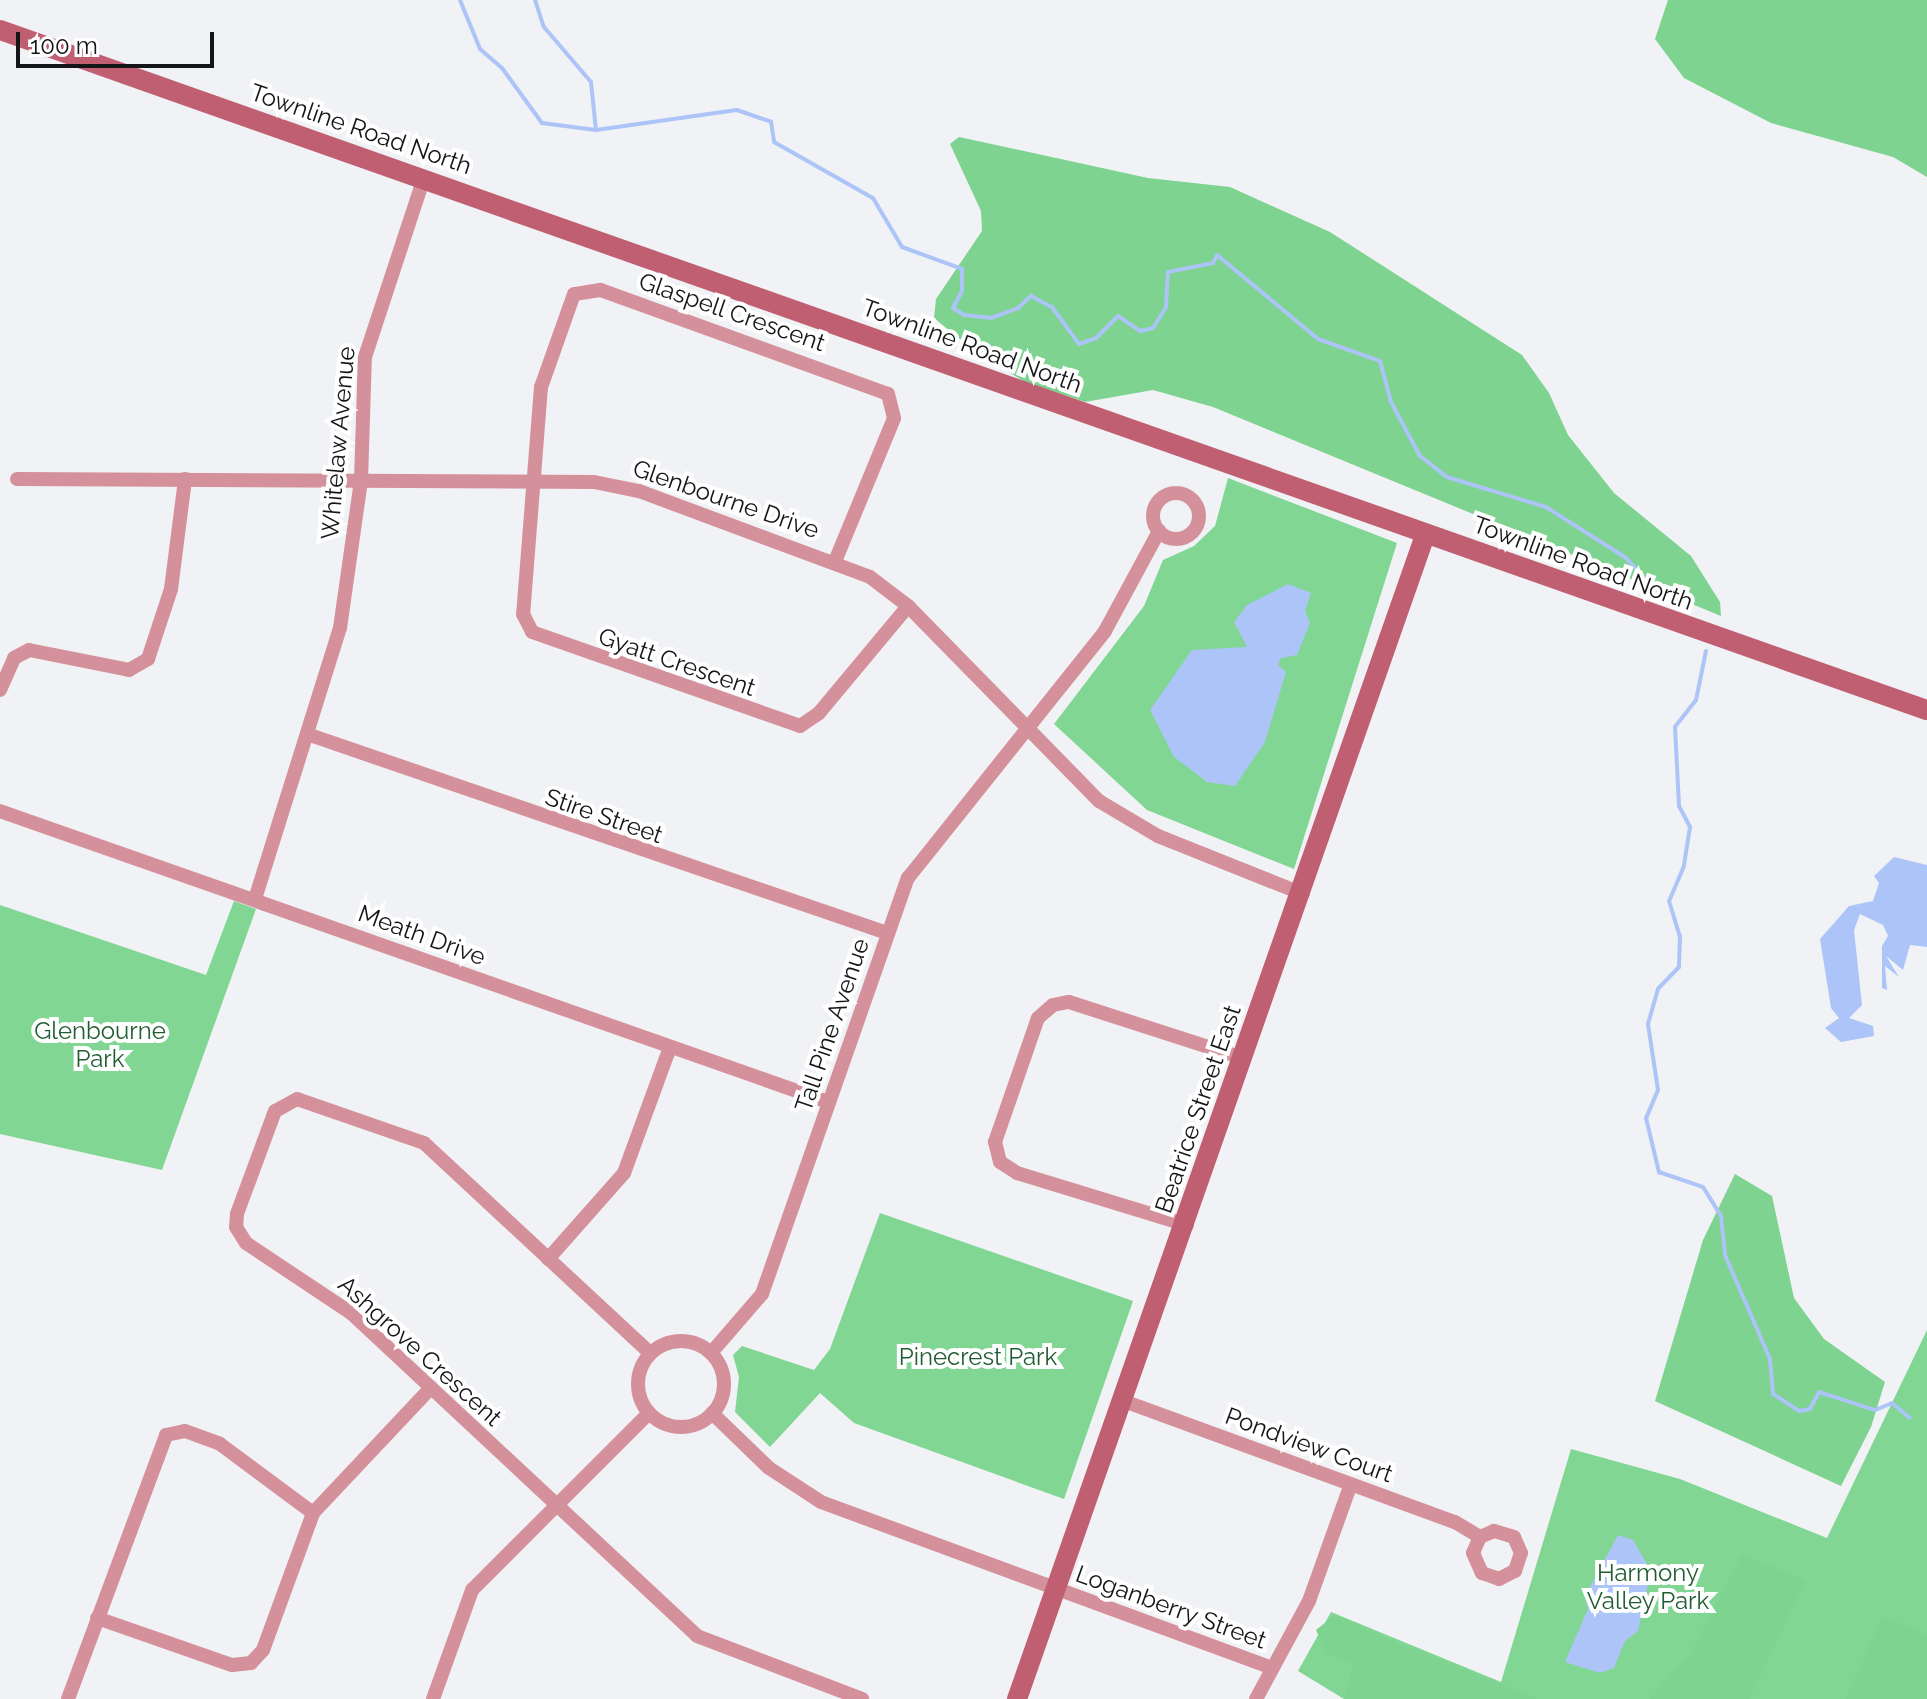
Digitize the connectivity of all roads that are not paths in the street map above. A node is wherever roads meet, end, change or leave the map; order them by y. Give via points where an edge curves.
1 (0, 30) edge
2 (424, 178) junction
3 (17, 479) dead end
4 (185, 479) junction
5 (361, 481) junction
6 (533, 482) junction
7 (1159, 531) dead end
8 (1425, 535) junction
9 (836, 559) junction
10 (908, 606) junction
11 (0, 690) edge
12 (1927, 710) edge
13 (1027, 727) junction
14 (307, 734) junction
15 (0, 811) edge
16 (1303, 894) junction
17 (255, 899) junction
18 (887, 933) junction
19 (670, 1047) junction
20 (1242, 1058) junction
21 (828, 1102) junction
22 (1187, 1225) junction
23 (548, 1259) junction
24 (650, 1353) junction
25 (711, 1353) junction
26 (431, 1388) junction
27 (1121, 1400) junction
28 (649, 1413) junction
29 (712, 1413) junction
30 (1351, 1484) junction
31 (557, 1505) junction
32 (313, 1513) junction
33 (1480, 1537) dead end
34 (1056, 1588) junction
35 (97, 1618) junction
36 (1270, 1667) junction
37 (68, 1699) edge
38 (433, 1699) edge
39 (862, 1699) edge
40 (1017, 1699) edge
41 (1256, 1699) edge

1 - 2 main road, Townline Road North
2 - 5 street, Whitelaw Avenue via 369,337
2 - 8 main road, Townline Road North
3 - 4 street, Glenbourne Drive
4 - 5 street, Glenbourne Drive
4 - 11 street via 171,589 145,663 124,669 29,650 14,658
5 - 6 street, Glenbourne Drive
5 - 14 street, Whitelaw Avenue via 343,612
6 - 9 street, Glenbourne Drive via 628,487
6 - 9 street, Glaspell Crescent via 541,387 557,332 574,294 600,290 888,394 894,418
6 - 10 street, Gyatt Crescent via 523,614 532,632 782,723 800,726 815,718
7 - 13 street, Tall Pine Avenue via 1114,618
8 - 12 main road, Townline Road North
8 - 16 main road, Beatrice Street East
9 - 10 street, Glenbourne Drive
10 - 13 street, Glenbourne Drive
13 - 16 street, Glenbourne Drive via 1099,801 1158,836
13 - 18 street, Tall Pine Avenue via 922,856
14 - 17 street, Whitelaw Avenue
14 - 18 street, Stire Street
15 - 17 street, Meath Drive
16 - 20 main road, Beatrice Street East
17 - 19 street, Meath Drive
18 - 21 street, Tall Pine Avenue
19 - 21 street, Meath Drive
19 - 23 street via 624,1173
20 - 22 main road, Beatrice Street East
20 - 22 street via 1069,1002 1053,1005 1038,1018 995,1142 1000,1162 1017,1173
21 - 25 street, Tall Pine Avenue via 759,1300
22 - 27 main road, Beatrice Street East
23 - 24 street, Ashgrove Crescent
23 - 26 street, Ashgrove Crescent via 424,1143 303,1100 280,1106 237,1214 238,1233 342,1306
24 - 25 street via 687,1341
24 - 28 street via 638,1390
25 - 29 street via 723,1376
26 - 31 street, Ashgrove Crescent
26 - 32 street
27 - 30 street, Pondview Court
27 - 34 main road, Beatrice Street East
28 - 29 street via 681,1427
28 - 31 street
29 - 34 street via 795,1489
30 - 33 street, Pondview Court via 1455,1522
30 - 36 street via 1309,1601
31 - 38 street via 472,1590
31 - 39 street, Ashgrove Crescent via 703,1640
32 - 35 street via 263,1650 251,1663 232,1665
32 - 35 street via 224,1446 185,1431 170,1433 158,1445
34 - 36 street, Loganberry Street
34 - 40 main road, Beatrice Street East
35 - 37 street
36 - 41 street

